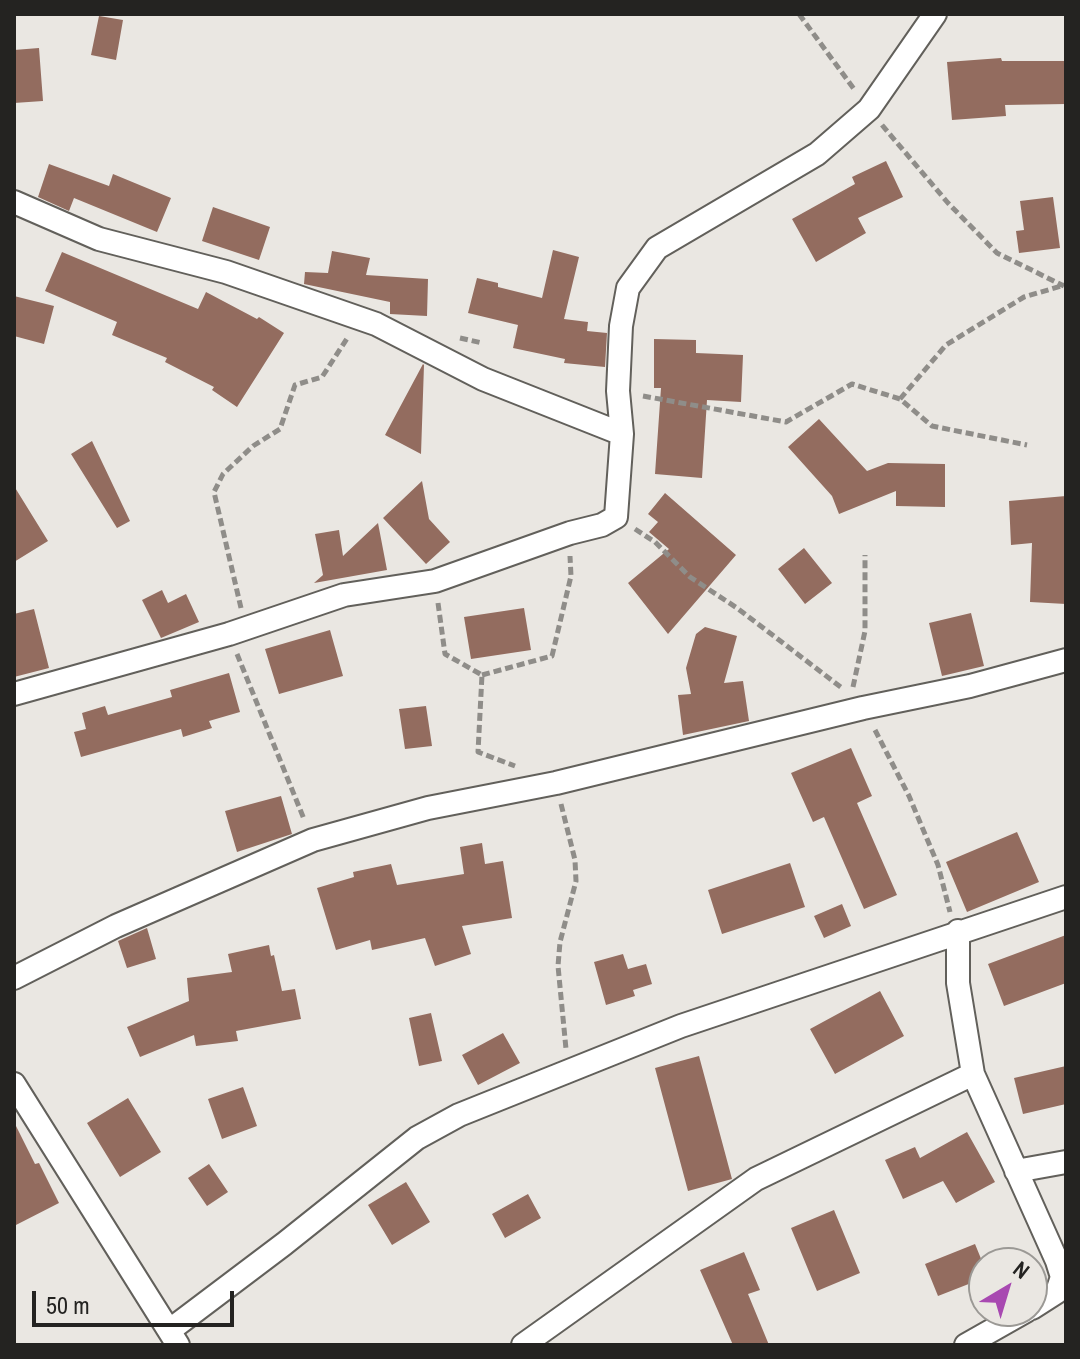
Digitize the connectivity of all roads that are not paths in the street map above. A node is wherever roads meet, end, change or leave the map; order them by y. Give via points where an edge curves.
1 (935, 14) edge
2 (14, 202) edge
3 (622, 434) junction
4 (1066, 660) edge
5 (14, 694) edge
6 (1066, 897) edge
7 (958, 931) junction
8 (14, 978) edge
9 (973, 1074) junction
10 (15, 1089) edge
11 (1066, 1162) edge
12 (1016, 1171) junction
13 (1048, 1298) edge
14 (998, 1327) edge
15 (174, 1337) edge
16 (523, 1345) edge
17 (966, 1345) edge

1 - 3 street via 869,109 817,154 657,248 628,288 618,391
2 - 3 street via 99,239 226,272 376,324 483,379
3 - 5 street via 616,517 602,525 435,581 344,595 237,632
4 - 8 street via 556,783 428,808 313,840 179,896
6 - 7 street
7 - 9 street via 958,983
7 - 15 street via 681,1026 459,1115 417,1138
9 - 12 street
9 - 16 street via 756,1179
10 - 15 street
11 - 12 street
12 - 13 street via 1062,1277 1057,1292
14 - 17 street

